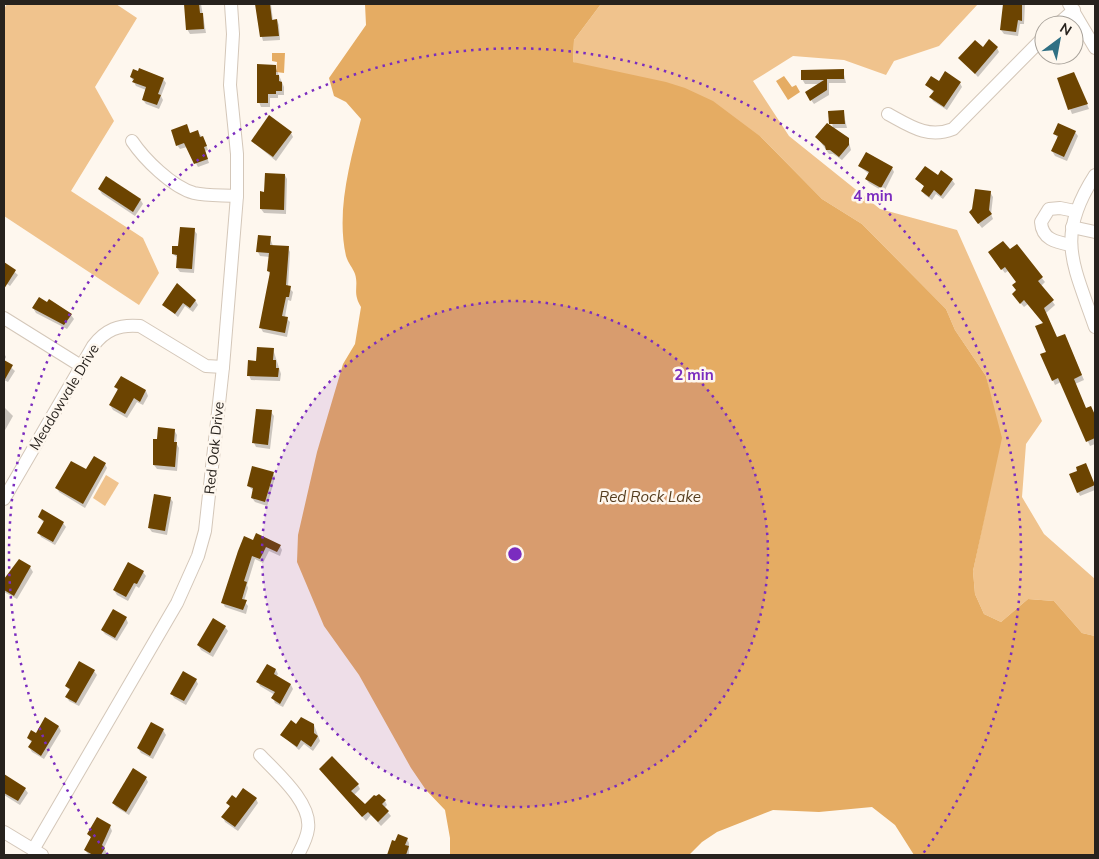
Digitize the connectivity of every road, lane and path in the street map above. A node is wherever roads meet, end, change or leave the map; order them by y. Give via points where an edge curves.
1 (231, 4) edge
2 (1072, 7) edge
3 (1034, 47) edge
4 (1095, 48) edge
5 (888, 114) dead end
6 (132, 141) dead end
7 (1095, 175) edge
8 (237, 196) junction
9 (1075, 211) junction
10 (1072, 227) junction
11 (1095, 232) edge
12 (1071, 245) junction
13 (4, 318) edge
14 (1095, 327) edge
15 (81, 366) junction
16 (223, 367) junction
17 (4, 499) edge
18 (260, 755) dead end
19 (4, 832) edge
20 (37, 853) edge
21 (298, 855) edge

1 - 8 street, Red Oak Drive via 230,85 237,154
2 - 4 street
3 - 5 street via 953,130 931,134
6 - 8 street via 144,159 183,188 200,194
7 - 9 street
8 - 16 street, Red Oak Drive
9 - 10 street
9 - 12 street via 1049,209 1041,222 1049,239
10 - 11 street
10 - 12 street
12 - 14 street
13 - 15 street
15 - 16 street, Meadowvale Drive via 108,330 129,325 151,331 206,366
15 - 17 street, Meadowvale Drive
16 - 20 street, Red Oak Drive via 205,531 192,572
18 - 21 street via 304,806 308,830
19 - 20 street

